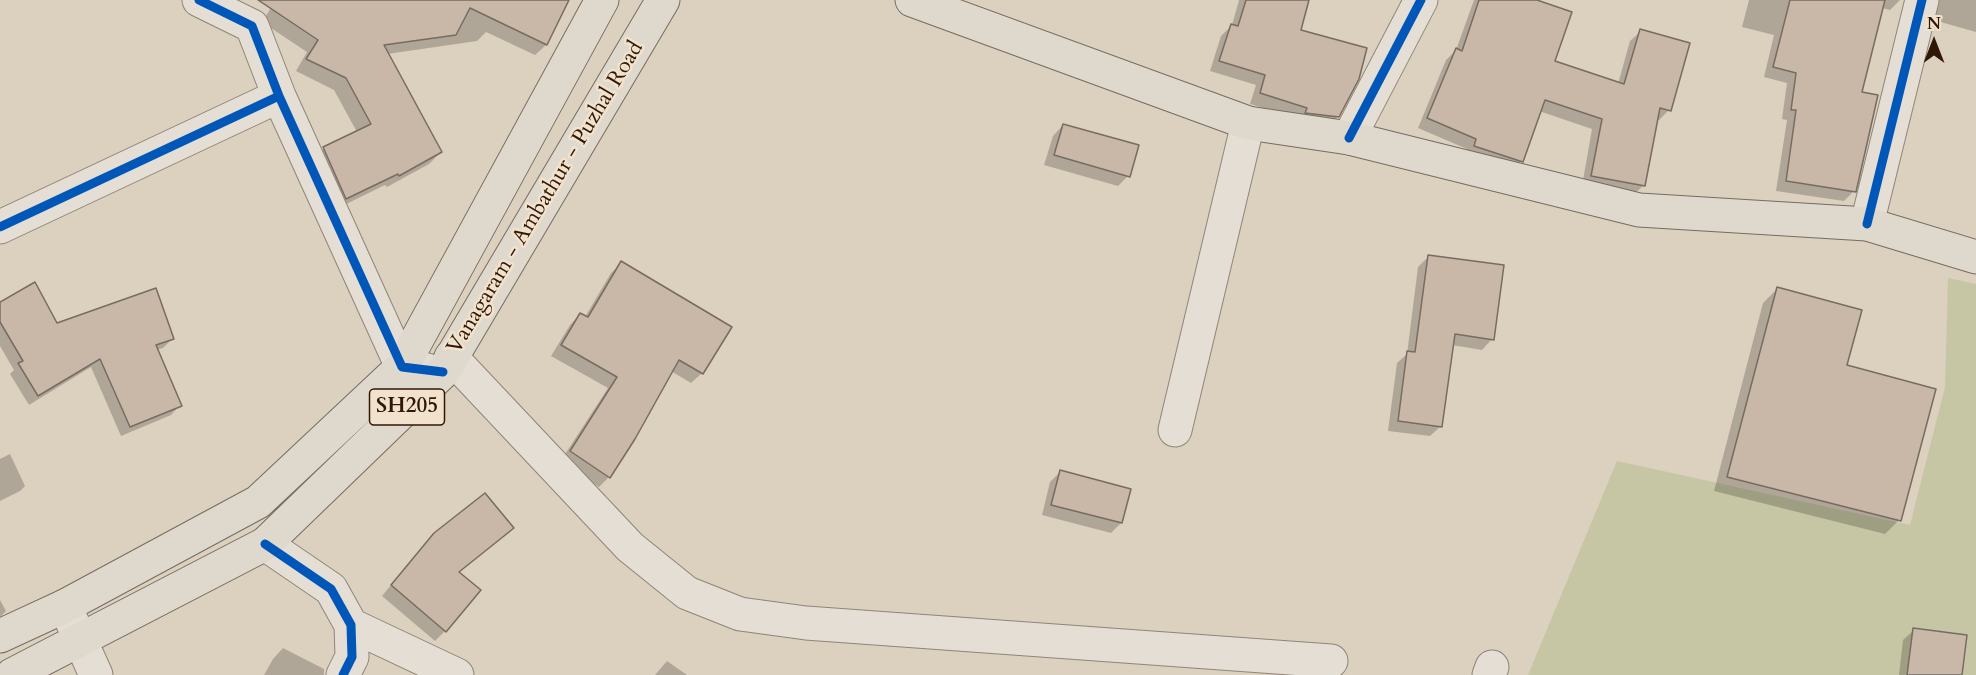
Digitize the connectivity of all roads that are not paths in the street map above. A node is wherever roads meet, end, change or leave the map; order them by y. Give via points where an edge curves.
1 (199, 0) edge
2 (602, 0) edge
3 (663, 0) edge
4 (912, 0) edge
5 (1421, 0) edge
6 (1922, 0) edge
7 (279, 96) junction
8 (1248, 123) junction
9 (1349, 138) junction
10 (1867, 224) junction
11 (0, 227) edge
12 (1976, 256) edge
13 (447, 364) junction
14 (402, 367) junction
15 (1175, 430) dead end
16 (265, 544) junction
17 (65, 606) junction
18 (351, 625) junction
19 (0, 636) edge
20 (81, 640) junction
21 (1331, 662) dead end
22 (12, 675) edge
23 (96, 675) edge
24 (343, 675) edge
25 (457, 675) edge

1 - 7 street via 252,26
2 - 14 main road
3 - 13 main road, Vanagaram - Ambathur - Puzhal Road / SH205
4 - 8 main road
5 - 9 street
6 - 10 street
7 - 11 street
7 - 14 street
8 - 9 main road
8 - 15 street
9 - 10 main road via 1640,210
10 - 12 main road
13 - 14 street
13 - 16 main road, Vanagaram - Ambathur - Puzhal Road / SH205
13 - 21 street via 630,547 687,593 740,614 806,623
14 - 17 main road via 258,502
16 - 18 street via 331,589
16 - 20 main road, Vanagaram - Ambathur - Puzhal Road / SH205
17 - 19 main road
17 - 20 street
18 - 24 street via 352,657
18 - 25 street
20 - 22 main road, Vanagaram - Ambathur - Puzhal Road / SH205
20 - 23 street

